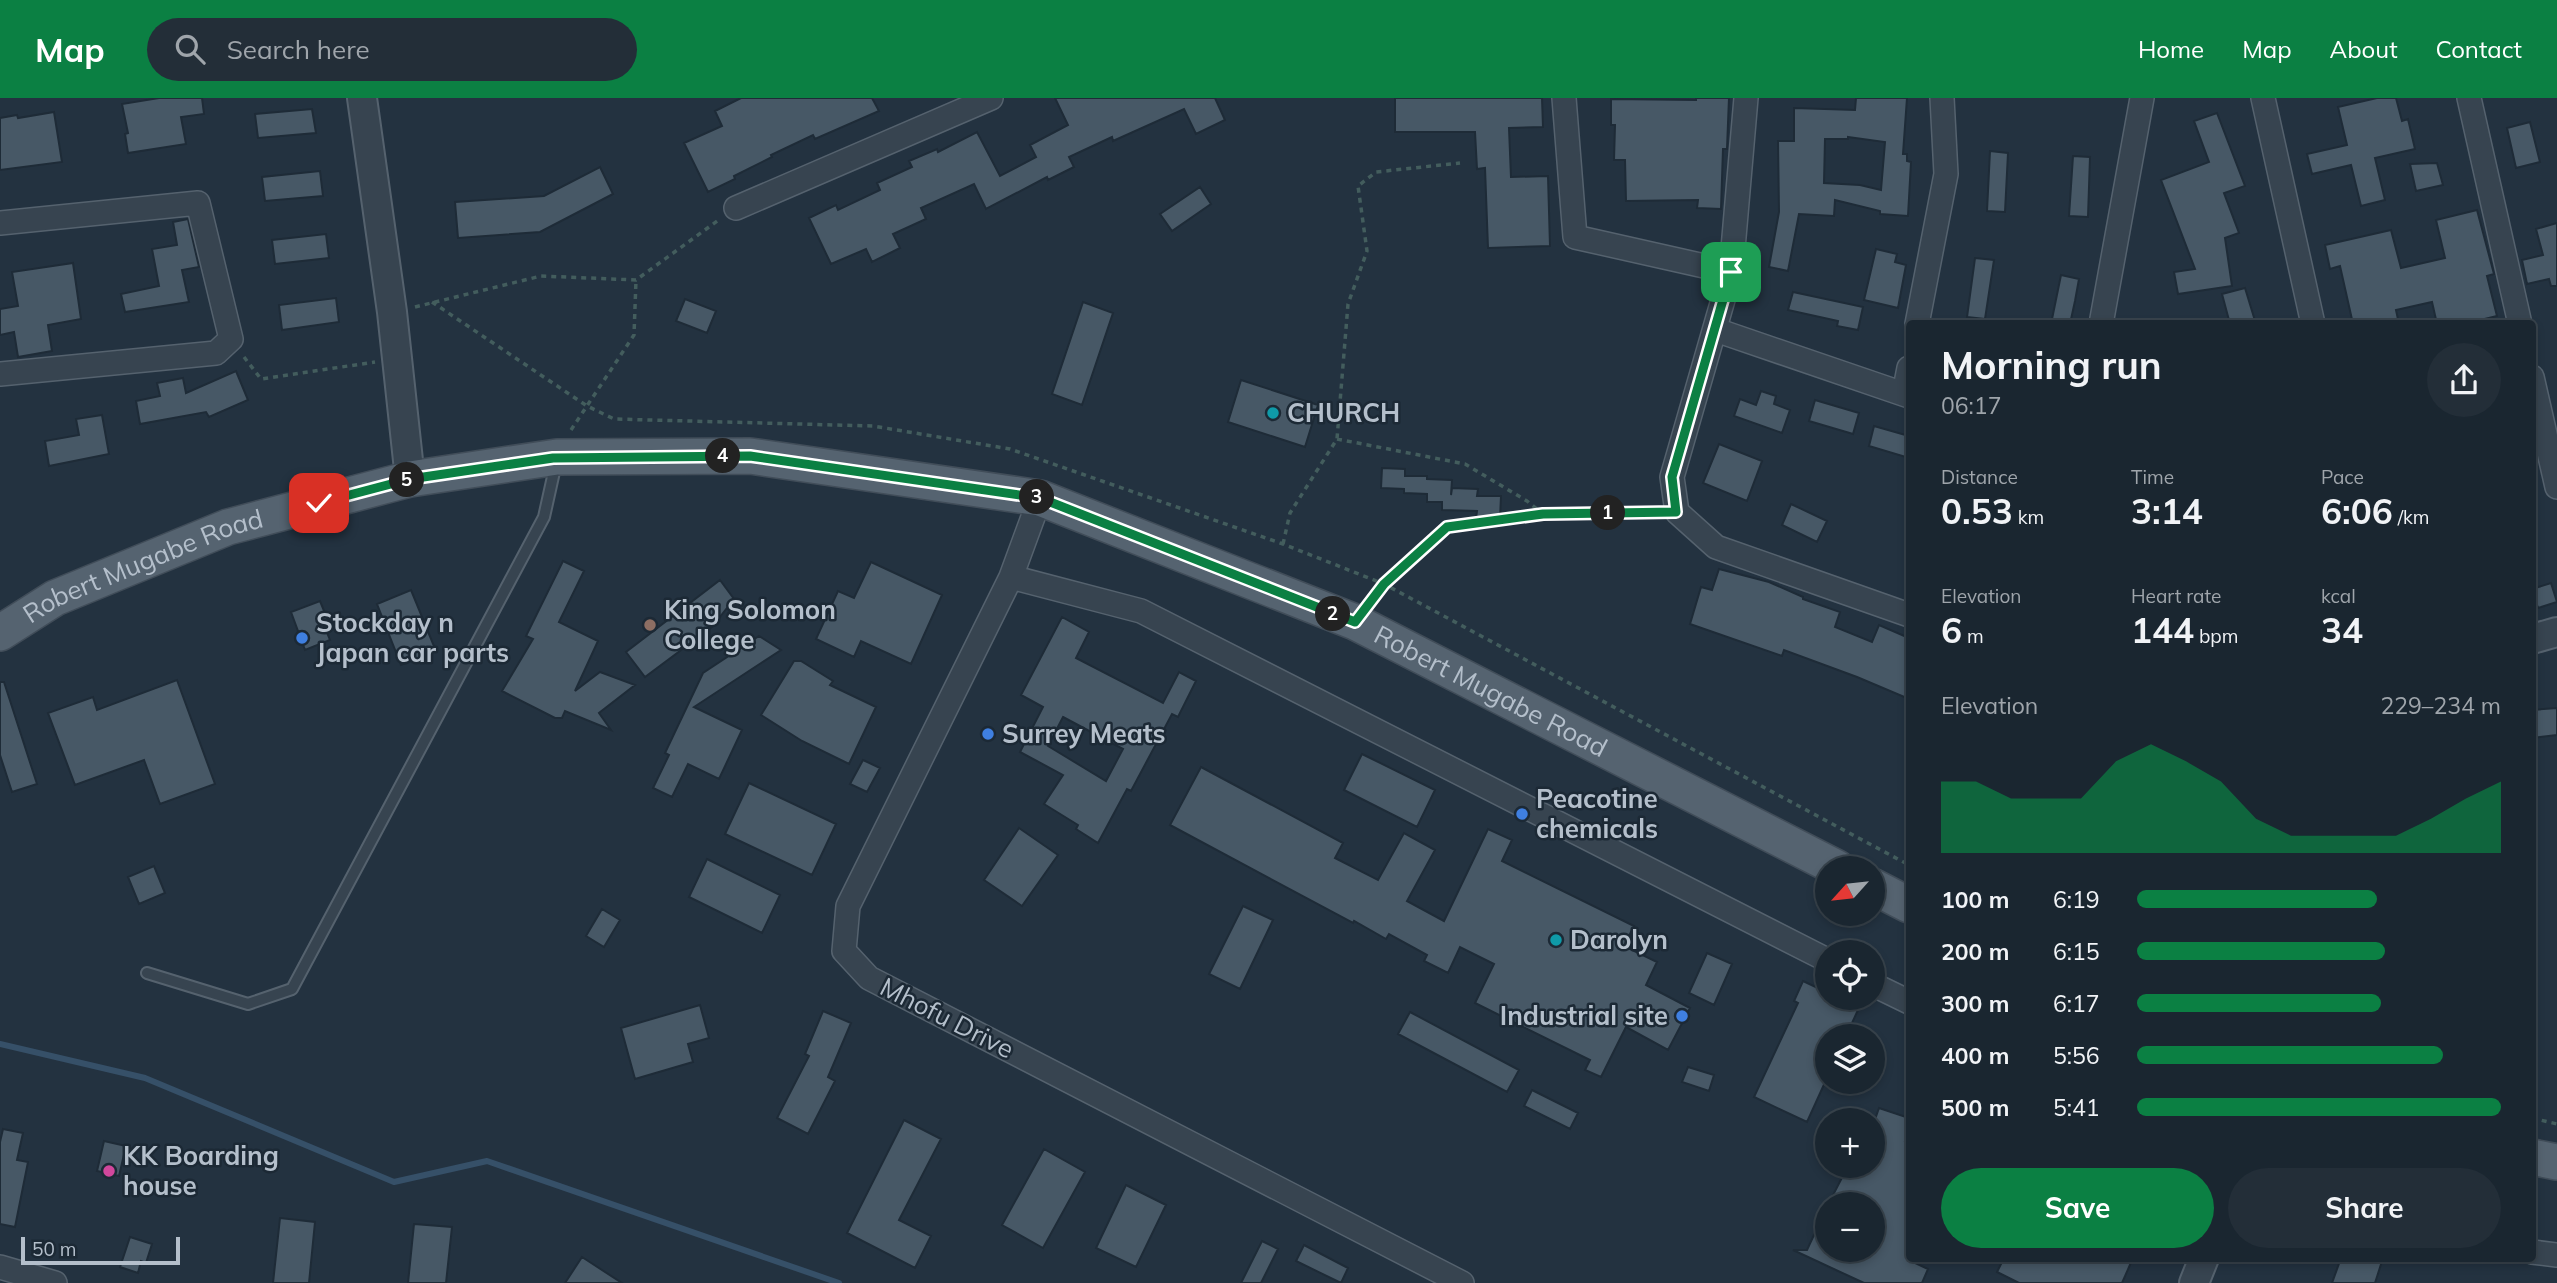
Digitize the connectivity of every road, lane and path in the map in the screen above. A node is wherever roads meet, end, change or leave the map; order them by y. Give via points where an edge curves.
1 (362, 98) edge
2 (991, 98) edge
3 (1564, 98) edge
4 (1746, 98) edge
5 (1942, 98) edge
6 (2142, 98) edge
7 (2263, 98) edge
8 (2469, 98) edge
9 (1460, 163) dead end
10 (736, 208) joint
11 (0, 223) edge
12 (1731, 272) junction
13 (636, 280) junction
14 (392, 312) junction
15 (1918, 320) edge
16 (2102, 320) edge
17 (2312, 320) edge
18 (2519, 320) edge
19 (1716, 330) junction
20 (231, 339) junction
21 (398, 363) junction
22 (0, 374) edge
23 (1906, 395) edge
24 (2536, 395) edge
25 (1337, 439) junction
26 (555, 458) junction
27 (410, 479) junction
28 (2557, 487) edge
29 (1040, 498) junction
30 (1676, 512) junction
31 (1543, 514) junction
32 (1283, 544) dead end
33 (1011, 577) junction
34 (1906, 614) edge
35 (1355, 622) junction
36 (2557, 632) edge
37 (0, 633) edge
38 (2536, 638) edge
39 (1815, 857) edge
40 (1885, 893) edge
41 (1906, 903) edge
42 (1815, 954) edge
43 (147, 973) dead end
44 (1885, 990) edge
45 (1906, 1001) edge
46 (2536, 1119) edge
47 (2557, 1124) edge
48 (2536, 1158) edge
49 (2557, 1162) edge
50 (2536, 1252) edge
51 (2557, 1255) edge
52 (2202, 1262) edge
53 (0, 1267) edge
54 (55, 1283) edge
55 (1462, 1283) edge
56 (2194, 1283) edge

1 - 14 street
2 - 10 street
3 - 12 street via 1575,237
4 - 12 street
5 - 15 street via 1946,174
6 - 16 street
7 - 17 street
8 - 18 street
9 - 25 path via 1376,172 1358,186 1367,251 1348,304
10 - 13 path
11 - 20 street via 198,203
12 - 19 street
13 - 14 path via 541,276
13 - 26 path via 634,335
14 - 21 street
19 - 23 street
19 - 30 street via 1672,477
20 - 21 path via 261,379 379,361
20 - 22 street via 216,353
21 - 27 street
24 - 28 street
25 - 31 path via 1465,464
25 - 32 path via 1290,513
26 - 27 main road, Robert Mugabe Road
26 - 29 main road, Robert Mugabe Road via 750,456
26 - 43 lane via 544,517 292,989 248,1004
27 - 37 main road, Robert Mugabe Road via 229,527 55,598
29 - 33 street, Mhofu Drive
29 - 35 main road, Robert Mugabe Road
30 - 31 path
30 - 34 street via 1716,547
31 - 35 path via 1447,527 1384,584
33 - 42 street via 1141,611
33 - 55 street, Mhofu Drive via 848,906 844,951 869,978
35 - 39 main road, Robert Mugabe Road
36 - 38 street
40 - 41 main road
44 - 45 street
46 - 47 path
48 - 49 main road
50 - 51 street
52 - 56 street
53 - 54 street

